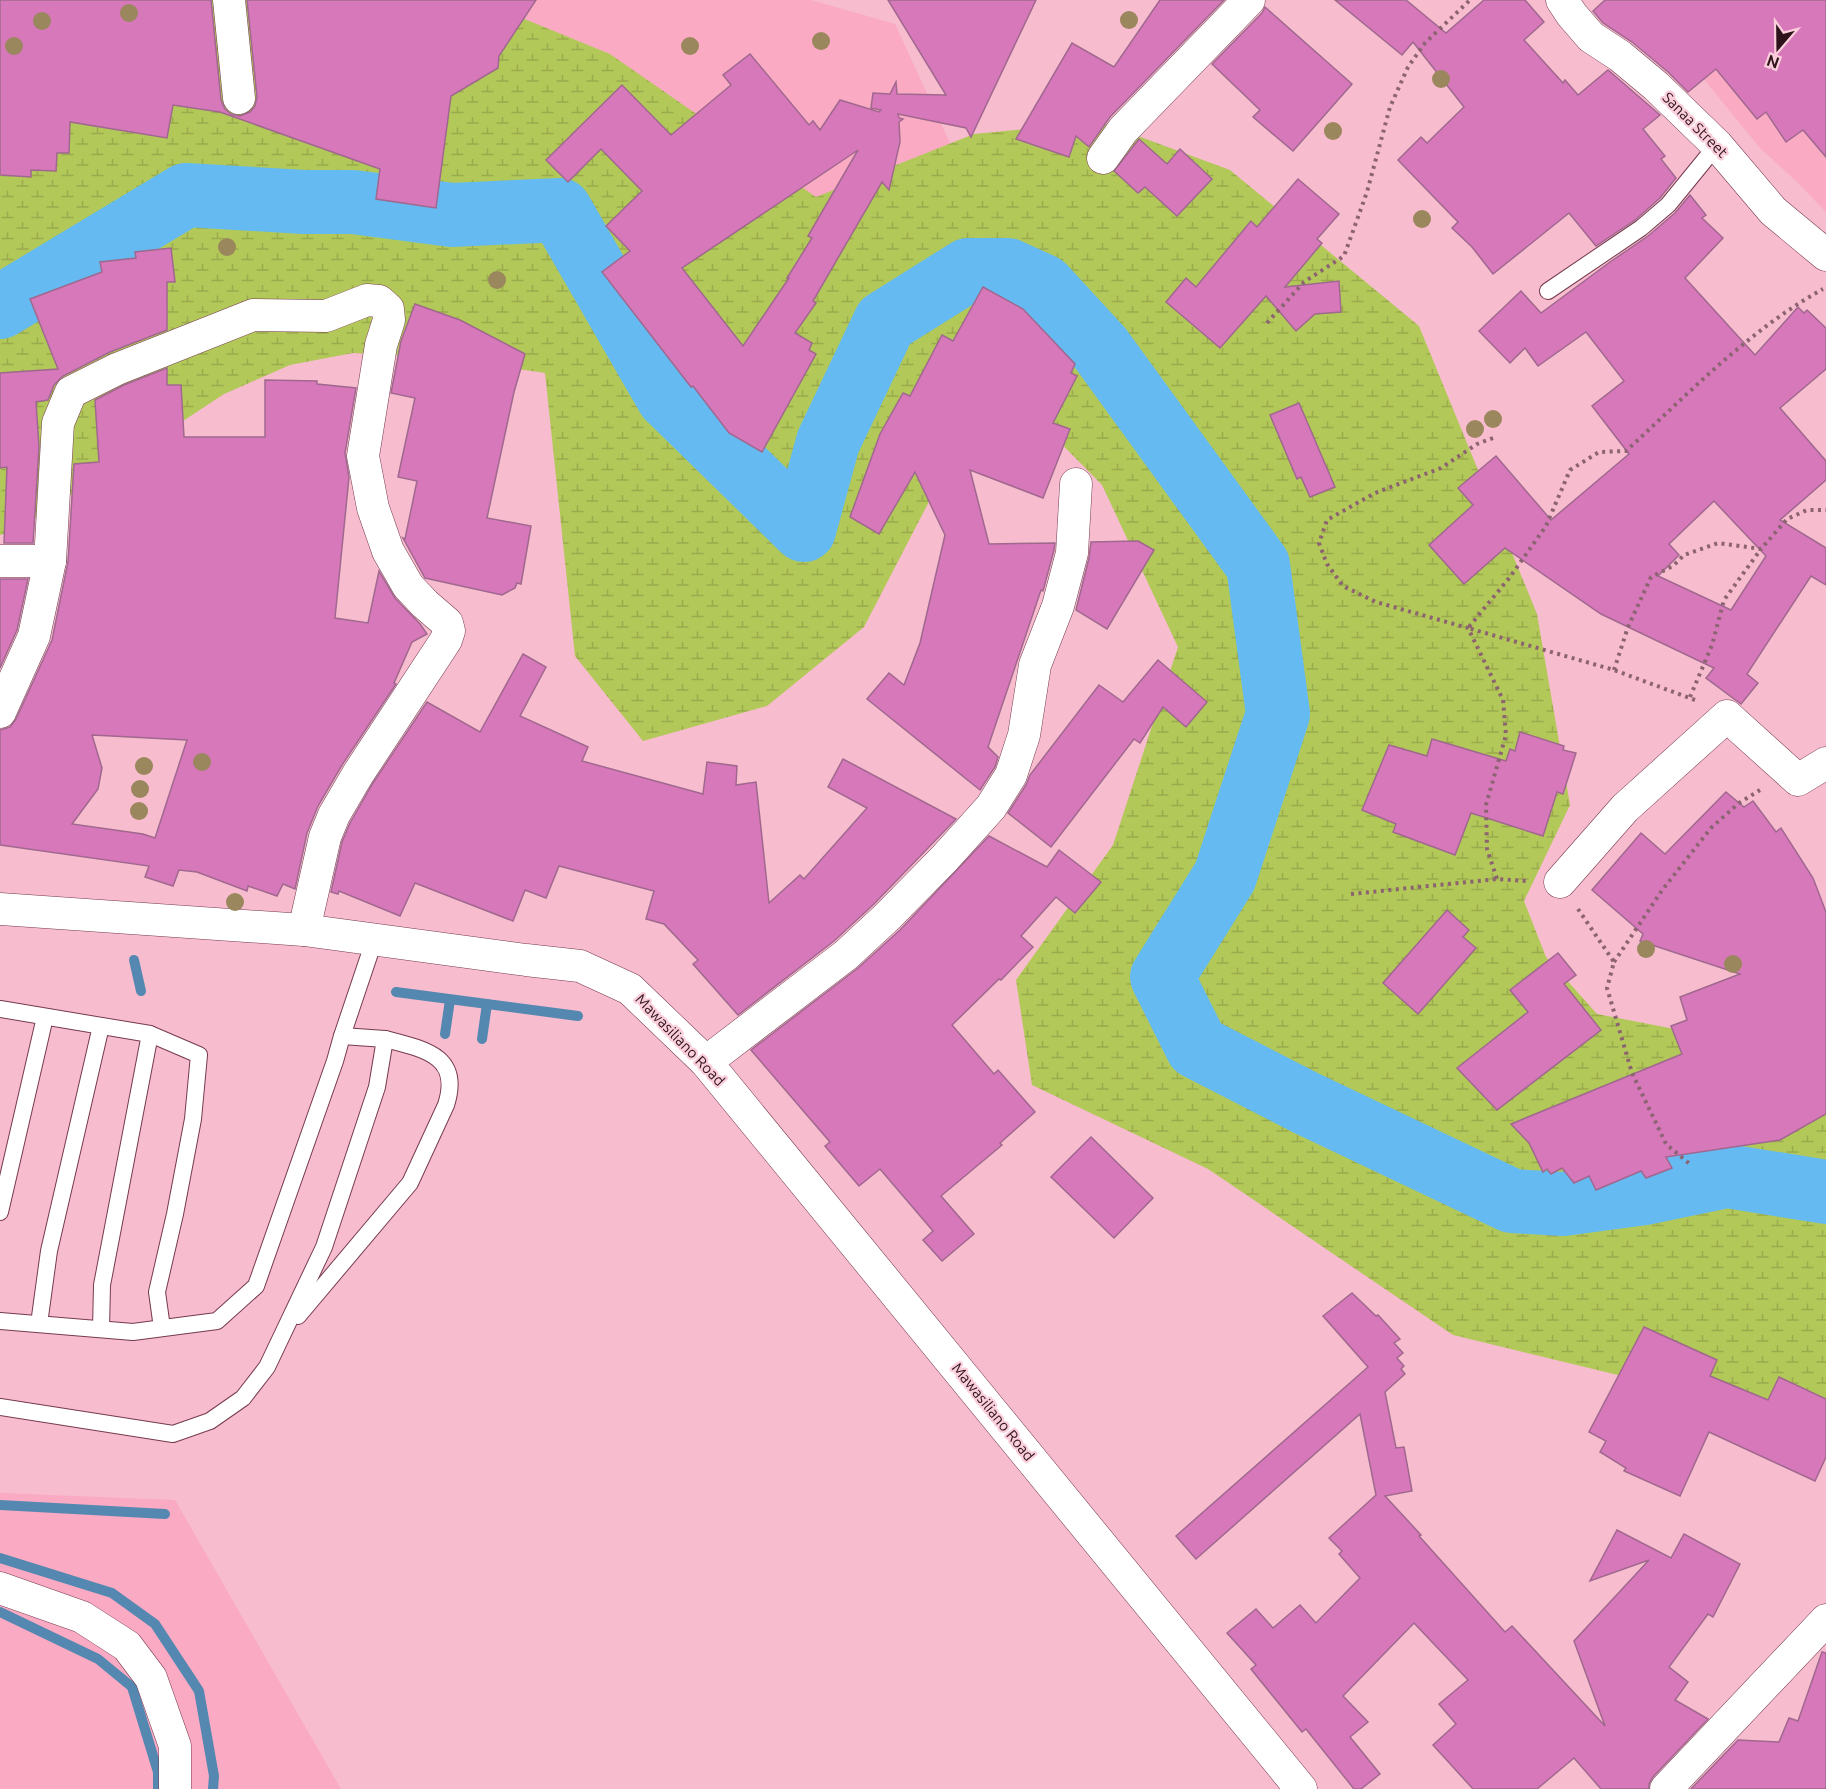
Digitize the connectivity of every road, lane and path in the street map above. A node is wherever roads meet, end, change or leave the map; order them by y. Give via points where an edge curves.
1 (229, 0) edge
2 (1249, 0) edge
3 (1470, 0) edge
4 (1562, 0) edge
5 (239, 98) dead end
6 (1717, 145) junction
7 (1103, 158) dead end
8 (1826, 255) edge
9 (1826, 287) edge
10 (1548, 291) dead end
11 (1267, 323) dead end
12 (1492, 438) dead end
13 (1076, 484) dead end
14 (1826, 510) edge
15 (1761, 549) junction
16 (0, 561) edge
17 (50, 561) junction
18 (1468, 628) junction
19 (1614, 669) junction
20 (1690, 697) junction
21 (0, 712) edge
22 (1727, 716) junction
23 (1826, 762) edge
24 (1798, 780) junction
25 (1497, 879) junction
26 (1560, 882) junction
27 (1351, 894) dead end
28 (0, 909) edge
29 (304, 930) junction
30 (375, 938) junction
31 (1614, 962) junction
32 (0, 1009) edge
33 (45, 1017) junction
34 (101, 1026) junction
35 (150, 1034) junction
36 (342, 1035) junction
37 (385, 1039) junction
38 (706, 1062) junction
39 (1691, 1165) dead end
40 (0, 1212) edge
41 (0, 1321) edge
42 (39, 1324) junction
43 (162, 1328) junction
44 (101, 1329) junction
45 (282, 1335) junction
46 (0, 1407) edge
47 (0, 1588) edge
48 (1826, 1620) edge
49 (175, 1789) edge
50 (1301, 1789) edge
51 (1666, 1789) edge

1 - 5 street
2 - 7 street via 1123,130
3 - 11 path via 1425,43 1405,75 1390,106 1367,192 1344,256 1304,282
4 - 6 street, Sanaa Street via 1591,37 1656,86
6 - 8 street, Sanaa Street via 1773,212
6 - 10 lane via 1668,205
9 - 18 path via 1795,304 1744,344 1626,451 1599,452 1570,470 1546,526
12 - 18 path via 1441,468 1375,493 1327,520 1319,543 1327,564 1343,585 1376,602
13 - 38 street via 1072,553 1058,606 1035,665 1024,735 1011,775 991,807 920,884 846,955
14 - 15 path via 1808,510 1786,519
15 - 19 path via 1718,543 1684,555 1673,566 1651,577
15 - 20 path via 1724,600 1712,645
16 - 17 street
17 - 21 street via 33,636
17 - 29 street via 58,423 71,392 117,369 253,315 326,316 367,300 379,301 388,309 363,456 388,551 408,586 447,622 449,630 331,821
18 - 19 path
18 - 25 path via 1503,700 1506,735 1486,805 1487,849
19 - 20 path
20 - 22 path
22 - 24 street
22 - 26 street via 1625,808
23 - 24 street
24 - 31 path via 1766,787 1739,803 1711,828 1663,889
25 - 26 path
25 - 27 path
26 - 31 path
28 - 29 street, Mawasiliano Road
29 - 30 street, Mawasiliano Road
30 - 36 lane
30 - 38 street, Mawasiliano Road via 580,966 630,989
31 - 39 path via 1607,988 1632,1073 1666,1144
32 - 33 lane
33 - 34 lane
33 - 40 lane
34 - 35 lane
34 - 42 lane via 49,1251
35 - 43 lane via 199,1055 193,1119 157,1292
35 - 44 lane via 102,1285
36 - 37 lane
36 - 43 lane via 256,1286 218,1321
37 - 45 lane via 377,1087 324,1247
37 - 45 lane via 430,1052 440,1059 450,1081 446,1105 410,1183
38 - 50 street, Mawasiliano Road
41 - 42 lane
42 - 44 lane
43 - 44 lane via 133,1332
45 - 46 lane via 267,1367 243,1398 210,1421 173,1434
47 - 49 street via 81,1617 127,1646 151,1677 175,1746
48 - 51 street

